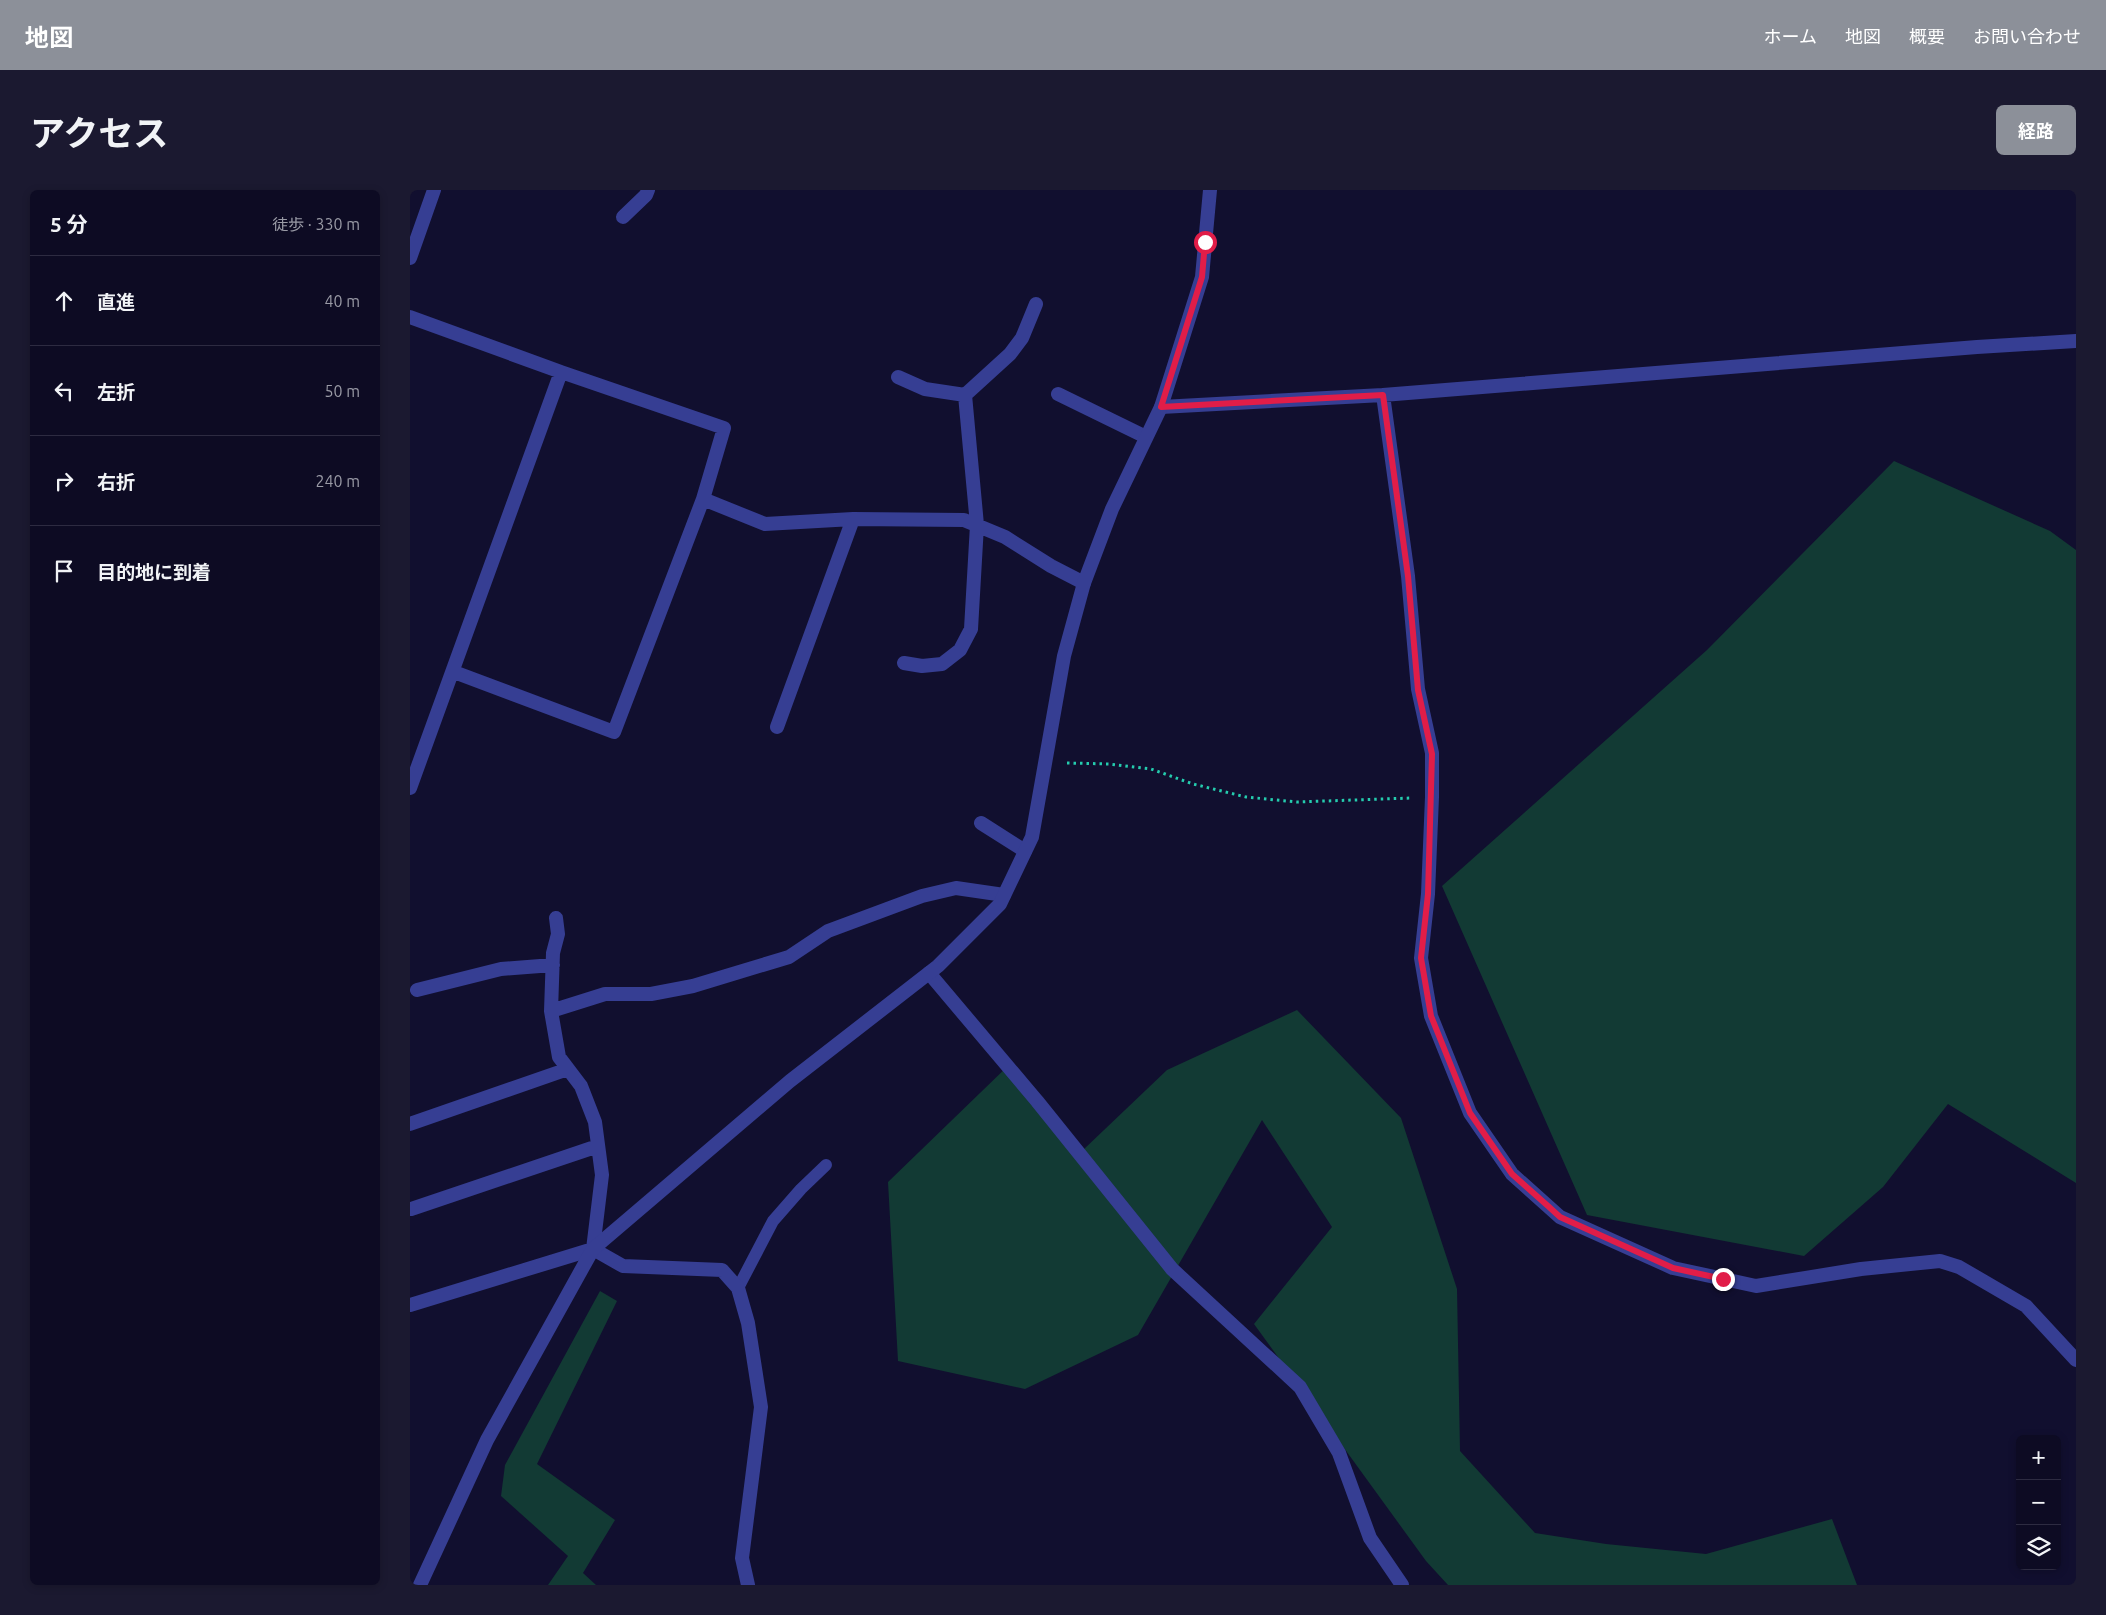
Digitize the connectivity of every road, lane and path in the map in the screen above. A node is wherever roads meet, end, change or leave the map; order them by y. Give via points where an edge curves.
1 (434, 190) edge
2 (648, 190) edge
3 (1210, 190) edge
4 (623, 218) dead end
5 (410, 258) edge
6 (1036, 304) dead end
7 (410, 317) edge
8 (2076, 341) edge
9 (561, 372) junction
10 (898, 377) dead end
11 (1058, 394) dead end
12 (965, 395) junction
13 (1383, 395) junction
14 (1161, 407) junction
15 (1146, 437) junction
16 (703, 499) junction
17 (853, 519) junction
18 (978, 525) junction
19 (1084, 583) junction
20 (904, 663) dead end
21 (454, 672) junction
22 (777, 727) dead end
23 (1046, 763) junction
24 (410, 788) edge
25 (1432, 797) junction
26 (981, 823) dead end
27 (1025, 851) junction
28 (1004, 895) junction
29 (556, 918) dead end
30 (553, 965) junction
31 (929, 973) junction
32 (417, 990) dead end
33 (551, 1011) junction
34 (568, 1069) junction
35 (410, 1124) edge
36 (598, 1146) junction
37 (826, 1165) dead end
38 (411, 1209) edge
39 (593, 1249) junction
40 (738, 1288) junction
41 (410, 1305) edge
42 (2076, 1360) edge
43 (420, 1585) edge
44 (748, 1585) edge
45 (1402, 1585) edge

1 - 5 street
2 - 4 street
3 - 14 street via 1202,277
6 - 12 street via 1022,338 1010,354
7 - 9 street
8 - 13 street
9 - 16 street via 724,428
9 - 21 street
10 - 12 street via 925,389
11 - 15 street
12 - 18 street
13 - 14 street
13 - 25 street via 1408,576 1418,690 1432,754
14 - 15 street
15 - 19 street via 1112,509
16 - 17 street via 765,524
16 - 21 street via 614,732
17 - 18 street via 964,520
17 - 22 street
18 - 19 street
18 - 20 street via 971,629 960,650 942,664 922,666
19 - 23 street via 1064,656
21 - 24 street
23 - 25 path via 1109,764 1151,769 1193,784 1246,797 1297,802
23 - 27 street via 1032,837
25 - 42 street via 1428,894 1421,958 1431,1016 1470,1113 1512,1174 1560,1217 1673,1268 1756,1286 1861,1269 1940,1262 1959,1267 2026,1306
26 - 27 street
27 - 28 street
28 - 31 street via 1000,904
28 - 33 street via 956,888 922,896 828,931 788,957 694,986 651,994 605,994
29 - 30 street via 558,934
30 - 32 street via 501,969
30 - 33 street
31 - 39 street via 790,1081
31 - 45 street via 1037,1100 1172,1269 1300,1387 1339,1453 1370,1538
33 - 34 street via 559,1057
34 - 35 street
34 - 36 street via 580,1086 595,1122
36 - 38 street
36 - 39 street via 602,1175
37 - 40 lane via 773,1221
39 - 40 street via 623,1266 722,1270
39 - 41 street
39 - 43 street via 487,1440
40 - 44 street via 748,1324 761,1406 742,1558

